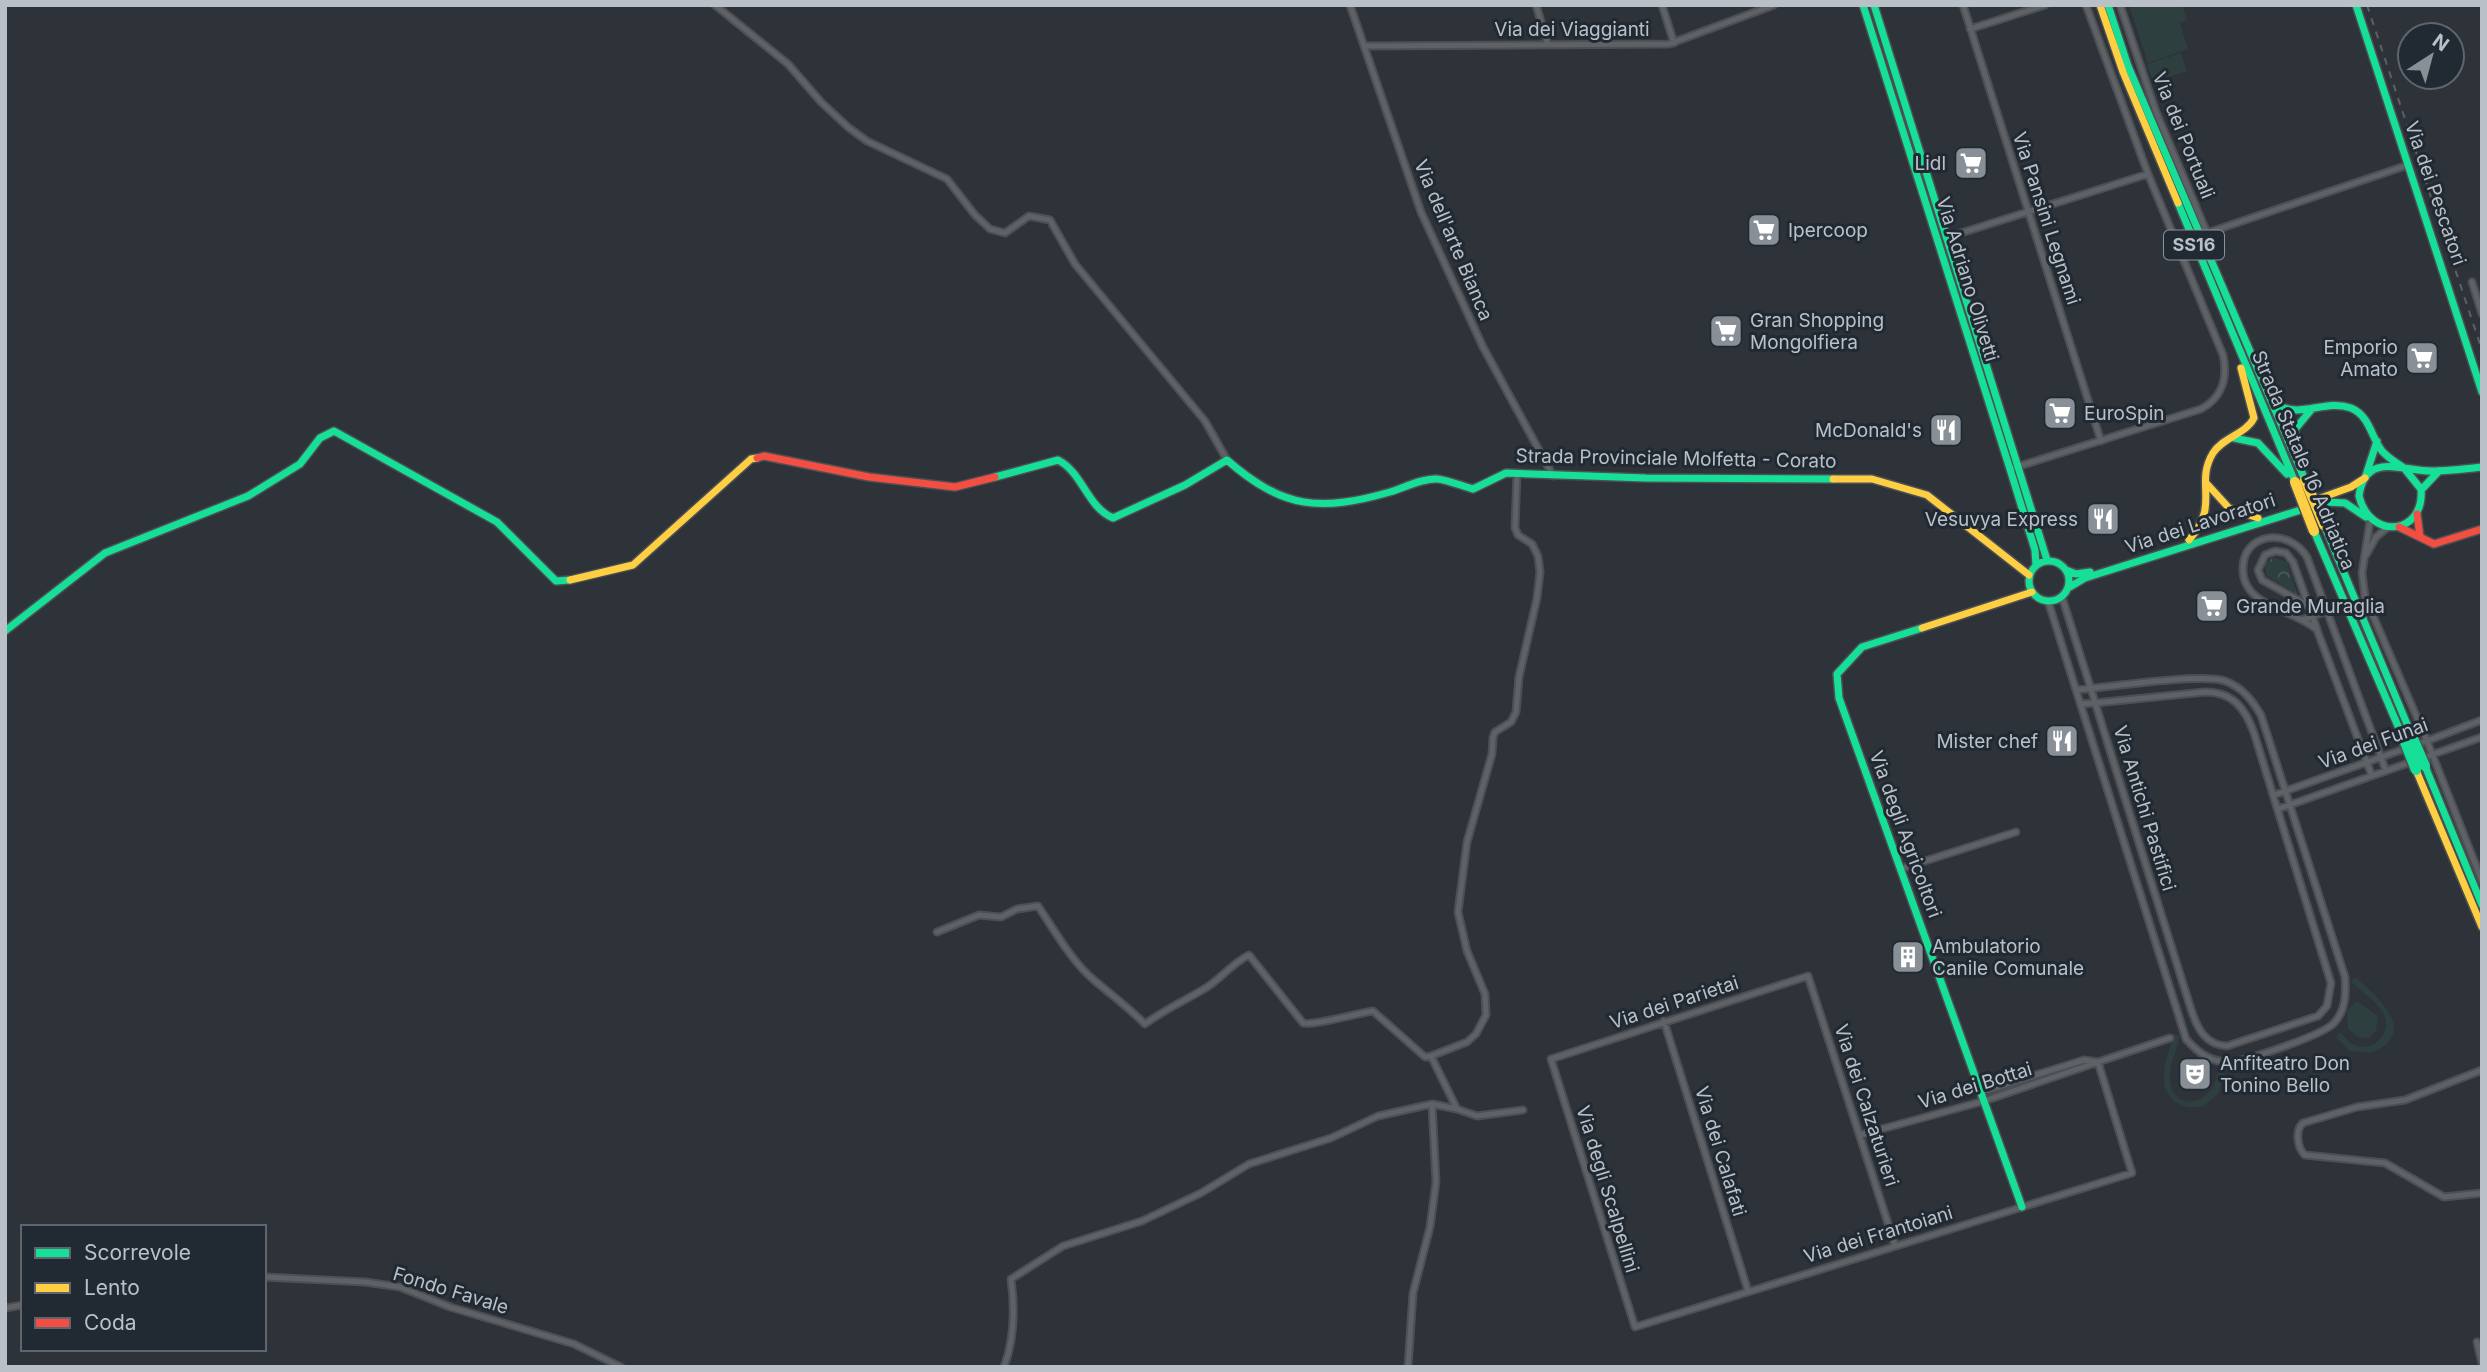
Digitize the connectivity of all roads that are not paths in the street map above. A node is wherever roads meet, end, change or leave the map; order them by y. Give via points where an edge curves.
1 (715, 5) edge
2 (1350, 5) edge
3 (1536, 5) edge
4 (1662, 5) edge
5 (1774, 5) edge
6 (1863, 5) edge
7 (1874, 5) edge
8 (1963, 5) edge
9 (2045, 5) edge
10 (2086, 5) edge
11 (2100, 5) edge
12 (2108, 5) edge
13 (2120, 5) edge
14 (2356, 5) edge
15 (1764, 7) edge
16 (1970, 29) junction
17 (1674, 43) junction
18 (1548, 44) junction
19 (1364, 46) junction
20 (2407, 165) junction
21 (2148, 174) junction
22 (2029, 212) junction
23 (1945, 238) junction
24 (2472, 282) dead end
25 (2482, 314) edge
26 (2233, 338) junction
27 (2263, 385) junction
28 (2481, 387) edge
29 (2318, 407) junction
30 (2230, 439) junction
31 (2377, 440) junction
32 (2102, 441) junction
33 (2291, 449) junction
34 (1227, 460) junction
35 (2482, 467) edge
36 (2014, 468) junction
37 (2404, 468) junction
38 (2439, 471) junction
39 (1517, 474) junction
40 (1553, 476) junction
41 (2365, 478) junction
42 (2300, 481) junction
43 (2207, 484) junction
44 (2421, 491) junction
45 (2324, 500) junction
46 (2417, 513) junction
47 (2258, 518) junction
48 (2368, 519) junction
49 (2399, 527) junction
50 (2387, 528) junction
51 (2482, 529) edge
52 (2420, 537) junction
53 (2189, 540) junction
54 (2365, 558) junction
55 (2047, 560) junction
56 (2036, 565) junction
57 (2066, 570) junction
58 (2029, 575) junction
59 (2084, 576) junction
60 (2065, 592) junction
61 (2032, 593) junction
62 (2048, 601) junction
63 (2309, 606) junction
64 (2327, 611) junction
65 (2312, 616) junction
66 (2302, 620) junction
67 (5, 631) edge
68 (2319, 634) junction
69 (2091, 689) junction
70 (2077, 690) junction
71 (2095, 703) junction
72 (2081, 704) junction
73 (2482, 720) edge
74 (2482, 737) edge
75 (2408, 738) junction
76 (2427, 741) junction
77 (2270, 744) junction
78 (2258, 748) junction
79 (2433, 755) junction
80 (2381, 757) junction
81 (2366, 762) junction
82 (2421, 768) junction
83 (2386, 771) junction
84 (2372, 776) junction
85 (2286, 791) junction
86 (2274, 795) junction
87 (2290, 805) junction
88 (2278, 809) junction
89 (2017, 832) dead end
90 (1900, 869) junction
91 (2482, 881) edge
92 (2482, 905) edge
93 (2482, 927) edge
94 (937, 932) dead end
95 (1808, 976) joint
96 (1664, 1021) junction
97 (2170, 1038) dead end
98 (1431, 1056) junction
99 (1551, 1059) joint
100 (2098, 1062) junction
101 (2482, 1070) edge
102 (1982, 1097) junction
103 (1432, 1104) junction
104 (1457, 1109) junction
105 (1524, 1110) dead end
106 (1860, 1135) junction
107 (2482, 1193) edge
108 (2022, 1207) junction
109 (1895, 1245) junction
110 (266, 1277) edge
111 (1748, 1291) junction
112 (1634, 1327) joint
113 (2477, 1342) dead end
114 (2482, 1363) edge
115 (621, 1367) edge
116 (1003, 1367) edge
117 (1408, 1367) edge

1 - 34 street via 788,64 849,128 947,179 990,229 1005,233 1030,216 1050,220 1075,264 1205,421
2 - 19 street, Via dell'arte Bianca
3 - 18 street
4 - 17 street
5 - 15 street, Via dei Viaggianti
6 - 36 main road, Via Adriano Olivetti
7 - 23 main road, Via Adriano Olivetti
8 - 16 street, Via Pansini Legnami
9 - 16 street
10 - 21 street
11 - 26 main road, Strada Statale 16 Adriatica / SS16
12 - 27 main road, Strada Statale 16 Adriatica / SS16 via 2128,66
13 - 20 street, Via dei Portuali via 2156,112 2207,233
14 - 20 main road, Via dei Pescatori
15 - 17 street, Via dei Viaggianti
16 - 22 street, Via Pansini Legnami
17 - 18 street, Via dei Viaggianti
18 - 19 street, Via dei Viaggianti
19 - 40 street, Via dell'arte Bianca via 1421,212 1483,347
20 - 28 main road, Via dei Pescatori
21 - 22 street
21 - 32 street via 2223,355 2224,380 2214,400 2201,409
22 - 23 street
22 - 32 street, Via Pansini Legnami
23 - 36 main road, Via Adriano Olivetti
24 - 25 street
26 - 30 main road via 2254,410 2251,424
26 - 42 main road, Strada Statale 16 Adriatica / SS16
27 - 29 main road via 2280,408 2301,412
27 - 33 main road, Strada Statale 16 Adriatica / SS16
29 - 31 main road via 2339,404 2353,408 2365,418
29 - 33 main road via 2303,417
30 - 42 main road via 2260,442
30 - 43 main road via 2221,443 2208,463
31 - 37 main road via 2384,454
31 - 41 main road
32 - 36 street
33 - 42 main road, Strada Statale 16 Adriatica / SS16
34 - 39 main road, Strada Provinciale Molfetta - Corato via 1270,493 1305,503 1343,503 1435,480 1473,489 1506,473
34 - 67 main road via 1113,518 1103,513 1074,469 1058,460 955,487 758,456 633,565 585,578 556,580 497,522 346,437 327,431 306,460 265,487 119,545
35 - 38 main road
36 - 55 main road, Via Adriano Olivetti
36 - 56 main road, Via Adriano Olivetti
37 - 38 main road
37 - 41 main road via 2383,466
37 - 44 main road
38 - 44 main road
39 - 40 main road, Strada Provinciale Molfetta - Corato
39 - 98 street via 1515,528 1538,556 1537,598 1516,712 1493,737 1467,842 1458,912 1466,951 1485,994 1486,1014 1467,1042
40 - 58 main road, Strada Provinciale Molfetta - Corato via 1872,479 1927,495
41 - 45 main road
41 - 48 main road via 2359,499
42 - 75 main road, Strada Statale 16 Adriatica / SS16, bridge via 2324,525
42 - 75 main road, Strada Statale 16 Adriatica / SS16, bridge via 2314,531
43 - 47 main road via 2233,513
43 - 53 main road via 2210,508 2202,529
44 - 46 main road
45 - 47 main road, Via dei Lavoratori
45 - 48 main road via 2345,503
45 - 59 main road, Via dei Lavoratori
46 - 49 main road
46 - 52 main road
47 - 53 main road, Via dei Lavoratori
48 - 50 main road
48 - 54 street
49 - 50 main road
49 - 52 main road
50 - 54 street via 2376,537
51 - 52 main road via 2434,544
53 - 59 main road, Via dei Lavoratori
54 - 76 street via 2365,597
55 - 56 main road
55 - 57 main road
56 - 58 main road
57 - 59 main road
57 - 60 main road
58 - 61 main road
59 - 60 main road
60 - 62 main road
60 - 69 street, Via Antichi Pastifici
61 - 62 main road
61 - 90 main road, Via degli Agricoltori via 1862,647 1837,674 1839,698
62 - 70 street, Via Antichi Pastifici
63 - 63 street via 2290,557 2275,551 2265,555 2258,570 2262,580
63 - 65 street
64 - 65 street
64 - 66 street via 2302,548 2277,536 2258,541 2245,556 2245,583 2259,599
64 - 80 street
65 - 66 street
65 - 68 street
66 - 68 street
68 - 81 street
69 - 70 street
69 - 71 street, Via Antichi Pastifici
69 - 77 street via 2205,679 2228,682 2253,702
70 - 72 street, Via Antichi Pastifici
71 - 72 street
71 - 78 street via 2216,692 2240,705
71 - 88 street, Via Antichi Pastifici via 2198,1029 2213,1043 2227,1046 2313,1020 2327,1006 2331,983
72 - 87 street, Via Antichi Pastifici via 2181,1027 2200,1053 2216,1061 2232,1062 2326,1031 2344,1005 2345,977
73 - 76 street, Via dei Funai
74 - 79 street, Via dei Funai
75 - 82 main road, Strada Statale 16 Adriatica / SS16, bridge
76 - 79 street
76 - 80 street, Via dei Funai
77 - 78 street
77 - 85 street
78 - 86 street
79 - 83 street, Via dei Funai
79 - 91 street
80 - 81 street, Via dei Funai
80 - 83 street
81 - 84 street
81 - 85 street, Via dei Funai
82 - 92 main road, Strada Statale 16 Adriatica / SS16
82 - 93 main road, Strada Statale 16 Adriatica / SS16
83 - 84 street, Via dei Funai
84 - 87 street, Via dei Funai
85 - 86 street, Via dei Funai
85 - 87 street
86 - 88 street
87 - 88 street, Via dei Funai
89 - 90 street
90 - 102 main road, Via degli Agricoltori
94 - 98 street via 979,915 1001,917 1038,906 1064,946 1145,1024 1207,988 1249,955 1304,1023 1373,1011 1425,1057
95 - 96 street, Via dei Parietai
95 - 106 street, Via dei Calzaturieri
96 - 99 street, Via dei Parietai
96 - 111 street, Via dei Calafati
97 - 100 street, Via dei Bottai
98 - 104 street
99 - 112 street, Via degli Scalpellini
100 - 102 street, Via dei Bottai via 2084,1060
100 - 108 street, Via dei Frantoiani via 2132,1173
101 - 107 street via 2405,1100 2357,1107 2303,1123 2298,1130 2305,1155 2385,1163 2444,1197
102 - 106 street, Via dei Bottai
102 - 108 main road, Via degli Agricoltori
103 - 104 street
103 - 116 street via 1378,1116 1331,1138 1249,1164 1201,1194 1142,1221 1063,1246 1011,1279 1012,1340
103 - 117 street via 1436,1182 1413,1293
104 - 105 street via 1477,1116
106 - 109 street, Via dei Calzaturieri
108 - 109 street, Via dei Frantoiani
109 - 111 street, Via dei Frantoiani
110 - 115 street, Fondo Favale via 400,1287 574,1344
111 - 112 street, Via dei Frantoiani
113 - 114 street

